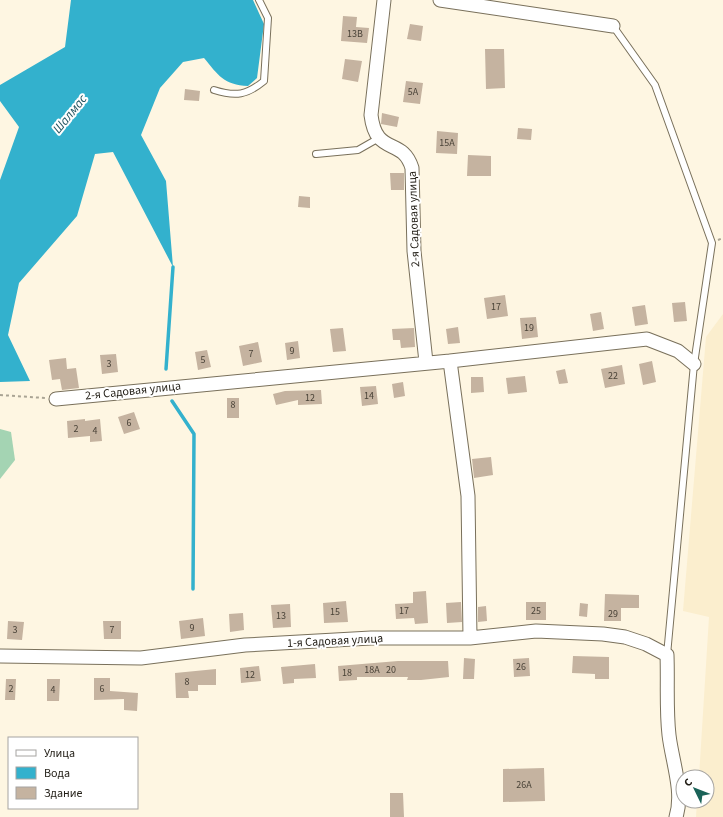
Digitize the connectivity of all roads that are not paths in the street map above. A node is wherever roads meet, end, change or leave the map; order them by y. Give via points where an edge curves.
1 (258, 0) edge
2 (384, 0) edge
3 (440, 0) edge
4 (613, 26) joint
5 (214, 90) dead end
6 (379, 138) junction
7 (316, 154) dead end
8 (450, 361) junction
9 (426, 362) junction
10 (694, 364) junction
11 (56, 399) road end
12 (470, 638) junction
13 (667, 655) junction
14 (0, 656) edge
15 (676, 817) edge

1 - 5 lane via 268,18 264,81 252,91 229,94
2 - 6 street via 371,116 373,128
3 - 4 street
4 - 10 lane via 655,85 712,243
6 - 7 lane via 358,150
6 - 9 street, 2-я Садовая улица via 404,152 412,168 414,251
8 - 9 street, 2-я Садовая улица
8 - 10 street, 2-я Садовая улица via 647,339 678,351
8 - 12 street via 468,496
9 - 11 street, 2-я Садовая улица
10 - 13 lane
12 - 13 street, 1-я Садовая улица via 536,631 603,634 639,642
12 - 14 street, 1-я Садовая улица via 370,638 261,644 141,658
13 - 15 street via 669,734 678,793

